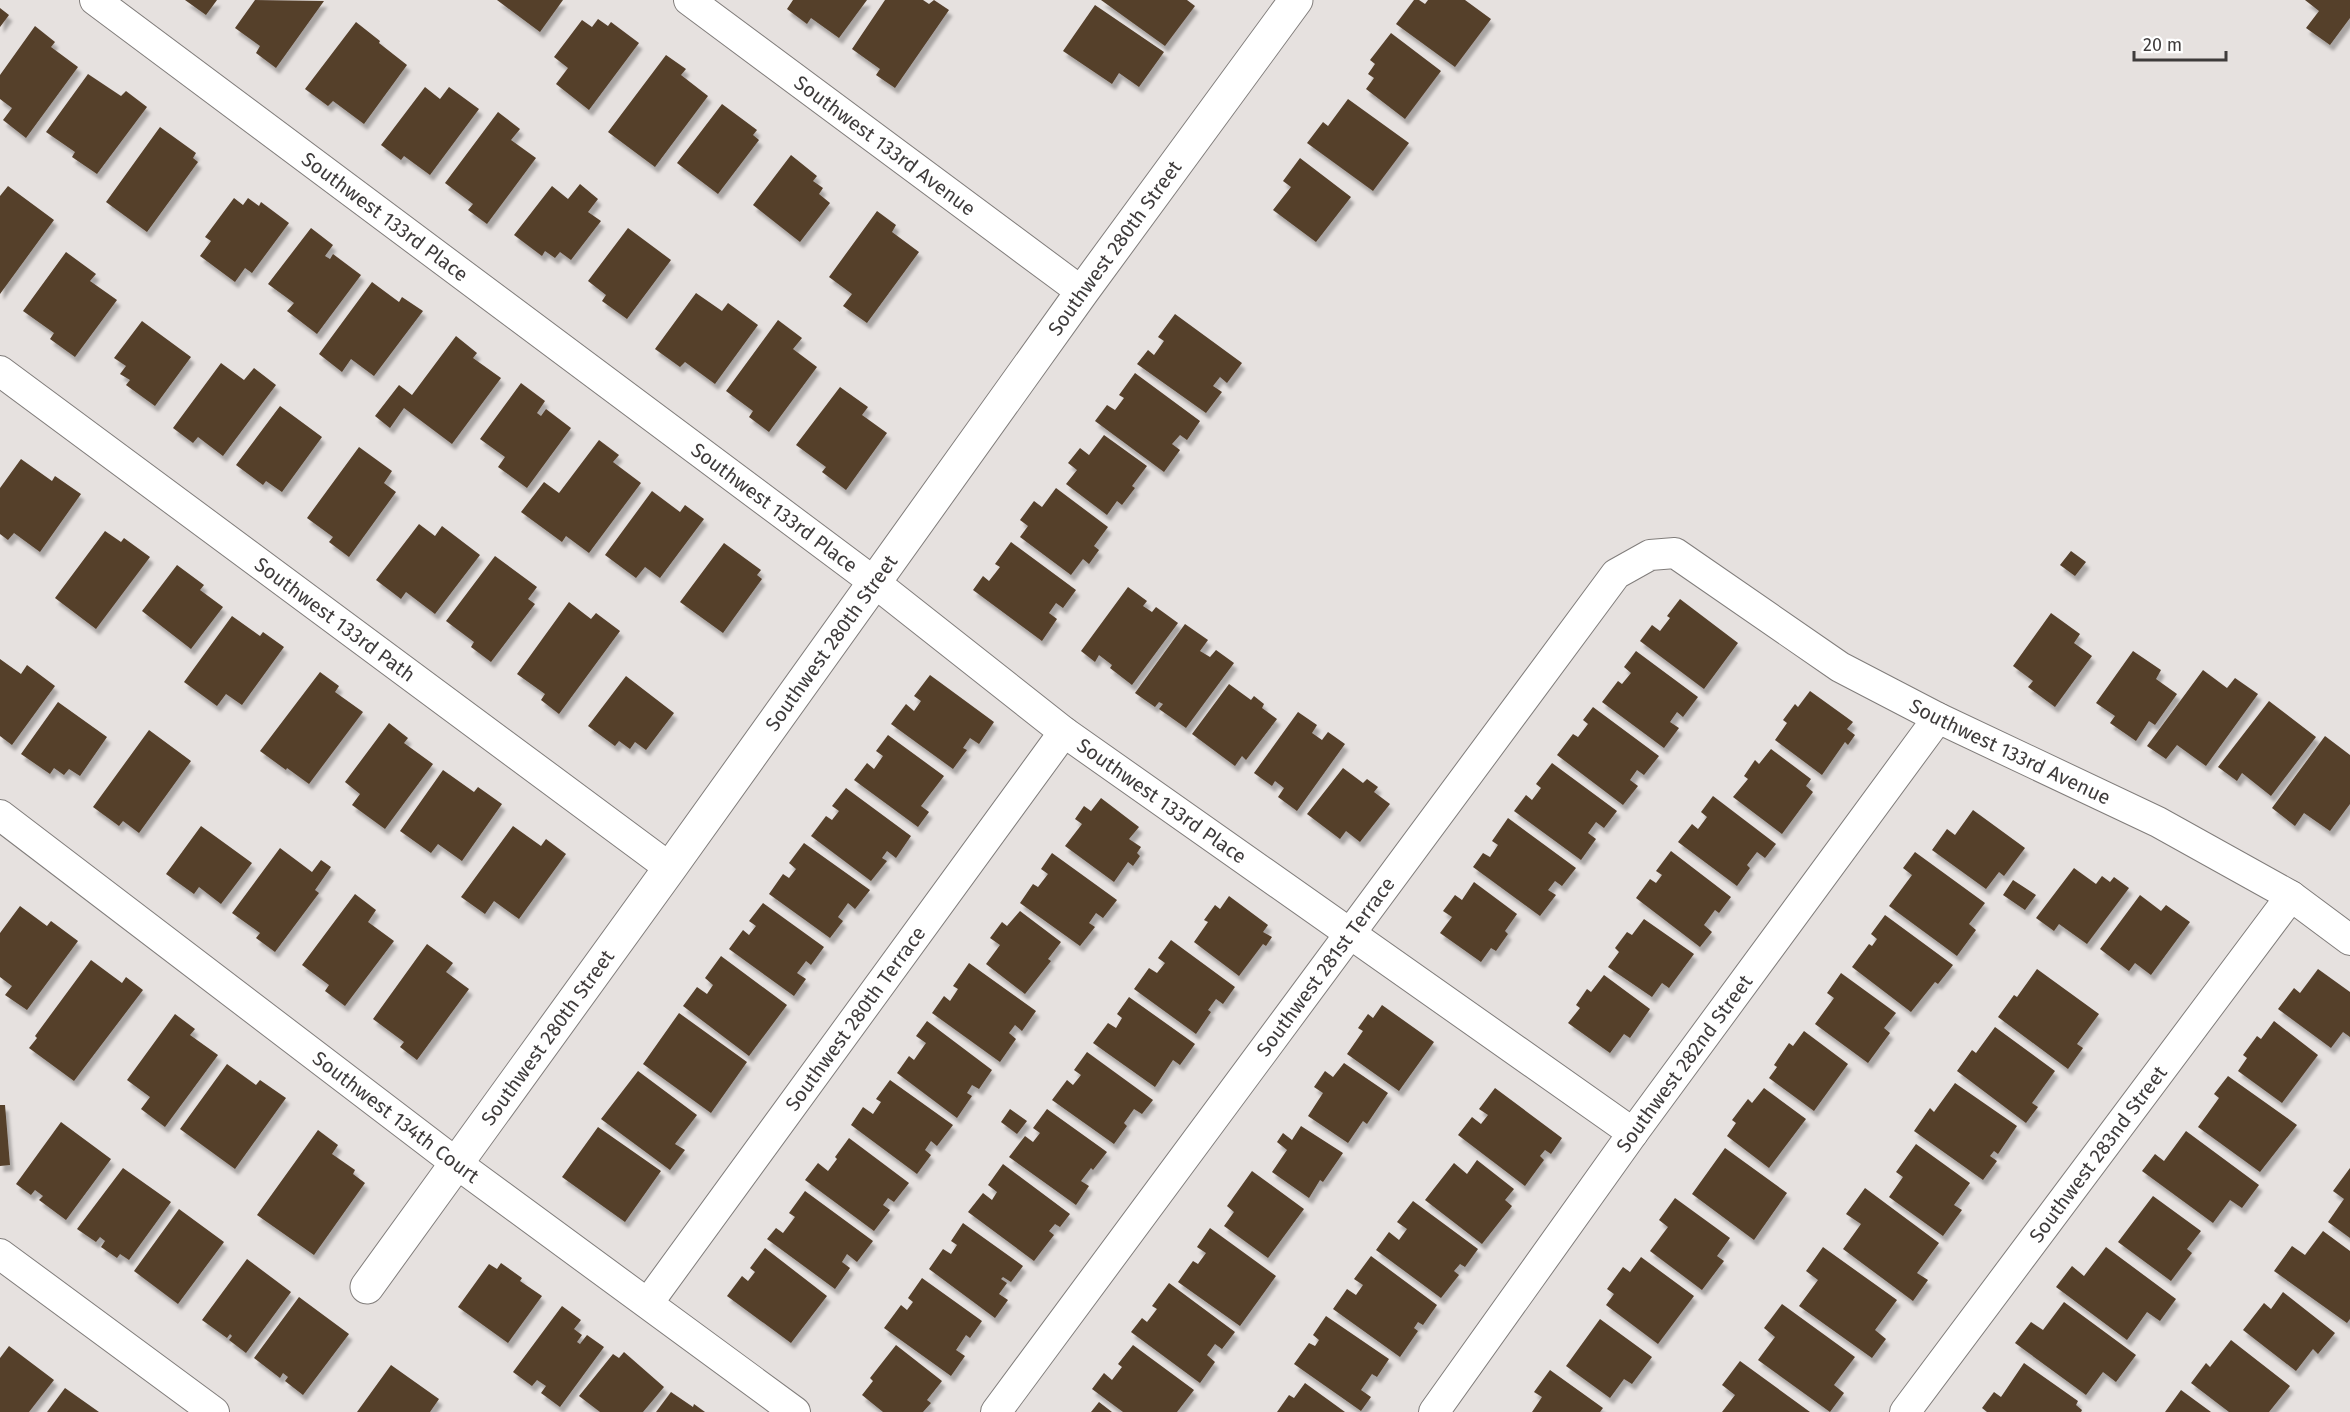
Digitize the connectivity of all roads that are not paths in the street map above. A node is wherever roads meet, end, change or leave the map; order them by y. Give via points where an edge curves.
1 (95, 0) edge
2 (689, 0) edge
3 (1296, 0) edge
4 (1082, 292) junction
5 (0, 370) edge
6 (1675, 553) joint
7 (874, 582) junction
8 (1938, 718) junction
9 (1064, 732) junction
10 (0, 815) edge
11 (670, 868) junction
12 (2290, 896) junction
13 (1350, 933) junction
14 (2350, 940) edge
15 (1633, 1133) junction
16 (456, 1163) junction
17 (0, 1254) edge
18 (367, 1287) dead end
19 (648, 1303) junction
20 (214, 1412) edge
21 (795, 1412) edge
22 (996, 1412) edge
23 (1434, 1412) edge
24 (1905, 1412) edge

1 - 7 street, Southwest 133rd Place
2 - 4 street, Southwest 133rd Avenue
3 - 4 street, Southwest 280th Street
4 - 7 street, Southwest 280th Street
5 - 11 street, Southwest 133rd Path
6 - 8 street, Southwest 133rd Avenue via 1840,667
6 - 13 street, Southwest 281st Terrace via 1650,555 1616,574
7 - 9 street, Southwest 133rd Place
7 - 11 street, Southwest 280th Street
8 - 12 street, Southwest 133rd Avenue via 2158,822
8 - 15 street, Southwest 282nd Street
9 - 13 street, Southwest 133rd Place
9 - 19 street, Southwest 280th Terrace
10 - 16 street, Southwest 134th Court
11 - 16 street, Southwest 280th Street
12 - 14 street, Southwest 133rd Avenue
12 - 24 street, Southwest 283nd Street
13 - 15 street, Southwest 133rd Place
13 - 22 street, Southwest 281st Terrace
15 - 23 street, Southwest 282nd Street
16 - 18 street, Southwest 280th Street
16 - 19 street, Southwest 134th Court
17 - 20 street
19 - 21 street, Southwest 134th Court

